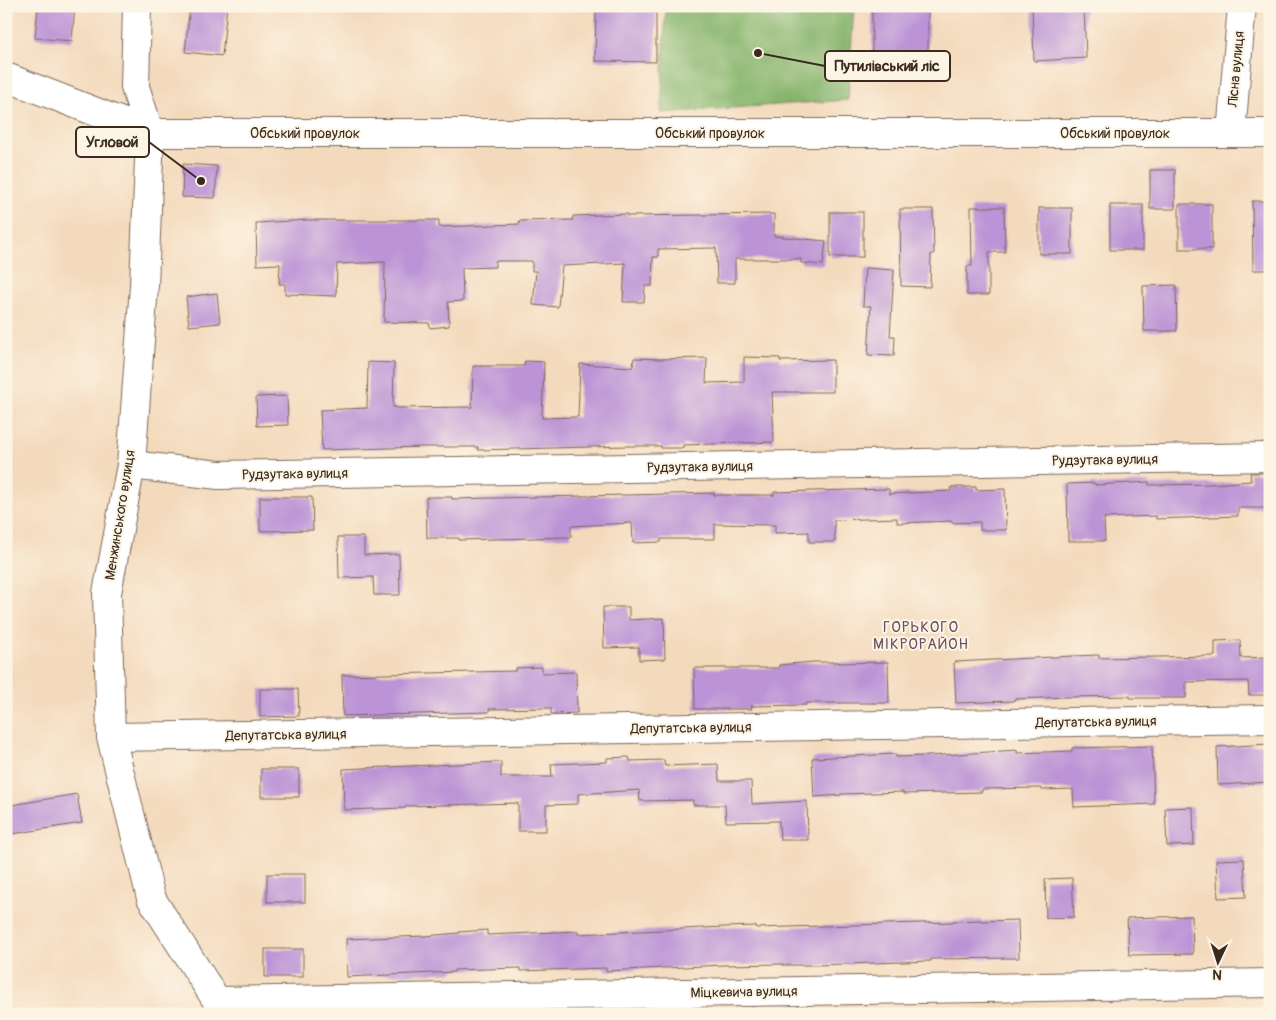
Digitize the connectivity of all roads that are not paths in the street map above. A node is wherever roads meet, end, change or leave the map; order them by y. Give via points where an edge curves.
1 (137, 6) edge
2 (1242, 6) edge
3 (6, 77) edge
4 (150, 133) junction
5 (1230, 133) junction
6 (1270, 133) edge
7 (1270, 457) edge
8 (130, 465) junction
9 (1270, 719) edge
10 (112, 738) junction
11 (1270, 982) edge
12 (218, 1008) edge

1 - 4 street, Менжинського вулиця via 134,87
2 - 5 street, Лісна вулиця
3 - 4 street
4 - 5 street, Обський провулок
4 - 8 street, Менжинського вулиця via 144,286
5 - 6 street, Обський провулок
7 - 8 street, Рудзутака вулиця via 219,475
8 - 10 street, Менжинського вулиця via 108,594
9 - 10 street, Депутатська вулиця
10 - 12 street, Менжинського вулиця via 151,898
11 - 12 street, Міцкевича вулиця

